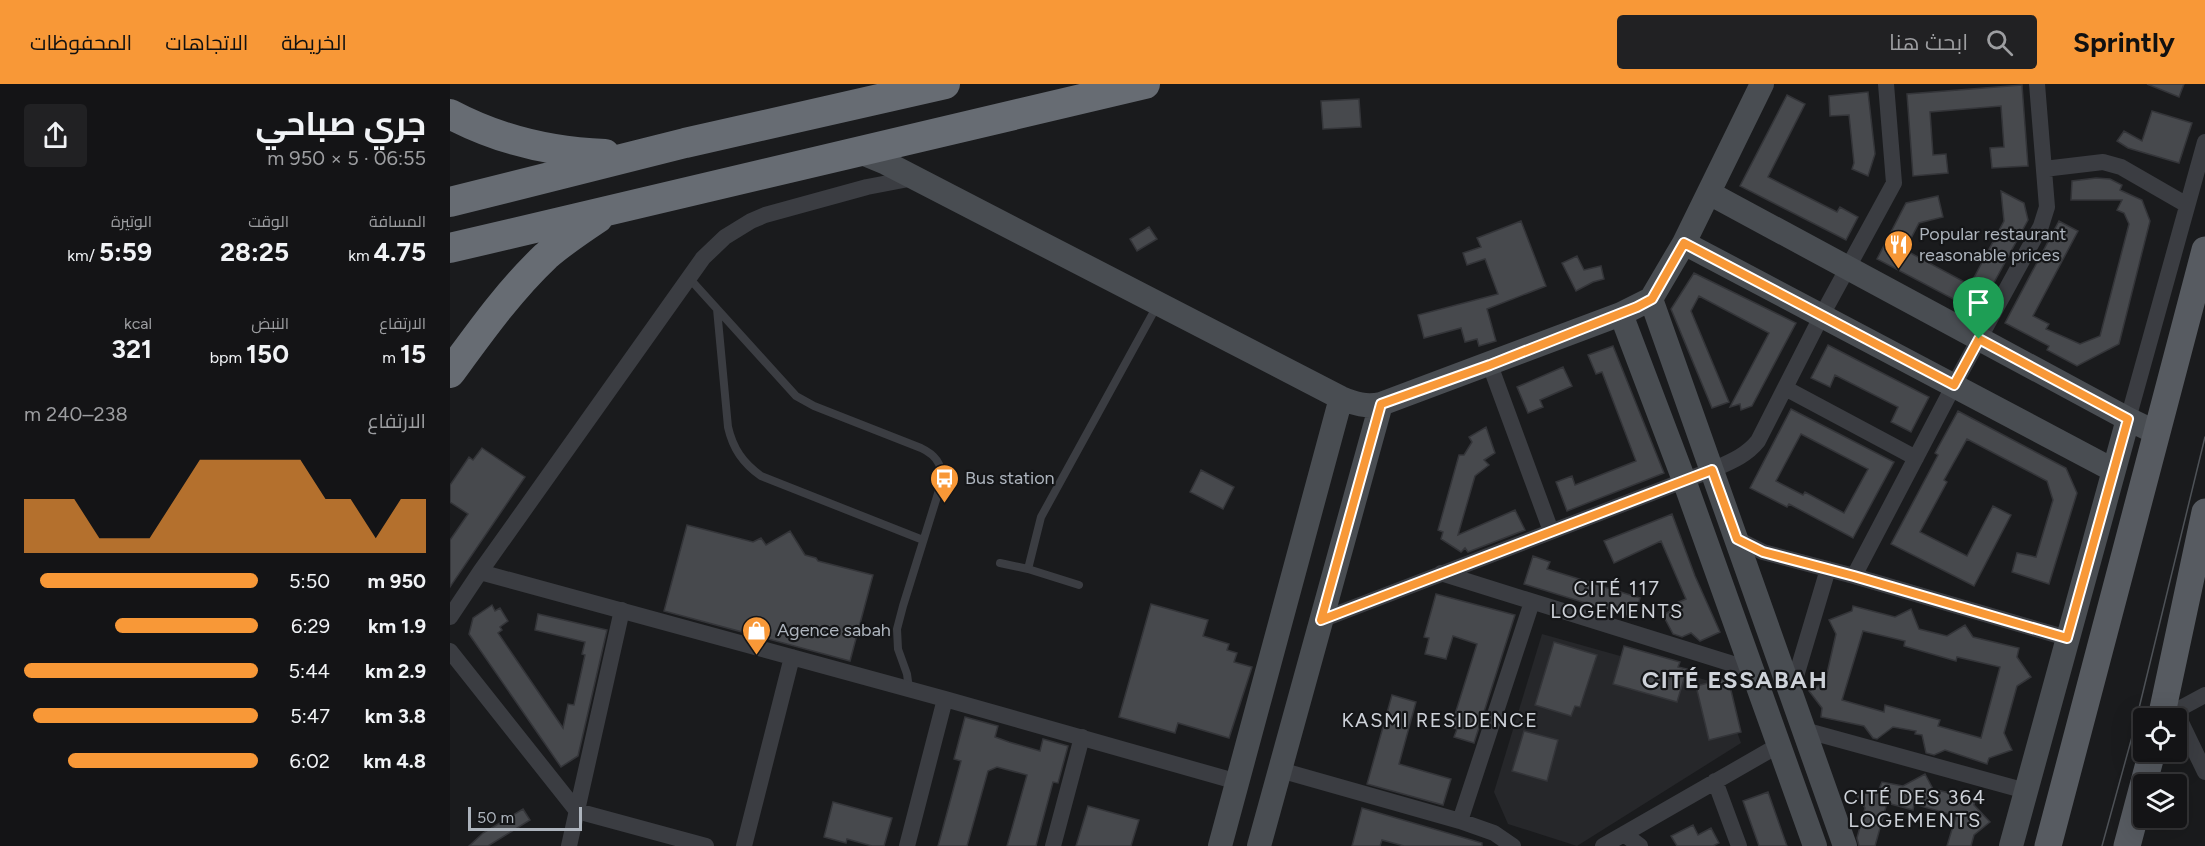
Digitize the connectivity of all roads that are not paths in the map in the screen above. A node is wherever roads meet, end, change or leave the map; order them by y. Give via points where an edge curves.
1 (945, 84) edge
2 (1145, 84) edge
3 (1762, 84) edge
4 (1886, 84) edge
5 (2037, 84) edge
6 (450, 114) edge
7 (919, 136) junction
8 (2205, 142) edge
9 (685, 143) junction
10 (857, 151) junction
11 (2044, 169) junction
12 (914, 178) junction
13 (1709, 193) junction
14 (450, 202) edge
15 (2187, 205) junction
16 (613, 208) junction
17 (1684, 243) junction
18 (450, 248) edge
19 (2205, 250) edge
20 (1847, 268) junction
21 (689, 278) junction
22 (1652, 299) junction
23 (1158, 304) junction
24 (717, 309) junction
25 (1621, 314) junction
26 (1822, 315) junction
27 (1979, 339) junction
28 (1490, 365) junction
29 (450, 373) edge
30 (1954, 385) junction
31 (1785, 388) junction
32 (1341, 398) junction
33 (1381, 404) junction
34 (2128, 419) junction
35 (2157, 433) junction
36 (1916, 458) junction
37 (1712, 470) junction
38 (2113, 470) junction
39 (1684, 480) junction
40 (2205, 512) edge
41 (1551, 531) junction
42 (1737, 539) junction
43 (923, 540) junction
44 (1000, 563) dead end
45 (1028, 569) junction
46 (1828, 569) junction
47 (480, 572) junction
48 (1441, 573) junction
49 (1854, 576) junction
50 (1079, 585) dead end
51 (1532, 602) junction
52 (622, 610) junction
53 (450, 617) edge
54 (1321, 620) junction
55 (2067, 638) junction
56 (450, 651) edge
57 (792, 657) junction
58 (1752, 670) junction
59 (909, 689) junction
60 (1791, 693) junction
61 (2205, 694) edge
62 (945, 699) junction
63 (2168, 708) edge
64 (2180, 708) edge
65 (1804, 730) junction
66 (1082, 737) junction
67 (1779, 745) junction
68 (2187, 746) edge
69 (2149, 762) edge
70 (1280, 770) junction
71 (2205, 772) edge
72 (1238, 782) junction
73 (1715, 782) junction
74 (2025, 791) junction
75 (577, 811) junction
76 (1460, 821) junction
77 (1624, 834) junction
78 (569, 846) edge
79 (706, 846) edge
80 (744, 846) edge
81 (907, 846) edge
82 (1053, 846) edge
83 (1220, 846) edge
84 (1259, 846) edge
85 (1513, 846) edge
86 (1603, 846) edge
87 (1640, 846) edge
88 (1739, 846) edge
89 (1815, 846) edge
90 (1845, 846) edge
91 (2011, 846) edge
92 (2048, 846) edge
93 (2127, 846) edge

1 - 9 highway
2 - 7 highway
3 - 13 street
4 - 20 street via 1894,183
5 - 11 street
6 - 9 highway via 475,128 522,144 571,153 613,154
7 - 10 highway
7 - 12 street
8 - 15 street
9 - 14 highway
10 - 12 street
10 - 16 highway
11 - 15 street via 2103,162 2121,167
11 - 27 street via 2047,207 2042,226
12 - 21 street via 867,187 750,221 713,247
12 - 23 street
13 - 17 street
13 - 20 street
15 - 34 street
16 - 18 highway
16 - 29 highway via 571,236 525,276
17 - 22 street
17 - 26 street
19 - 35 main road
20 - 26 street
20 - 27 street
21 - 24 lane
21 - 47 street
22 - 25 street
22 - 37 street
23 - 32 street
23 - 45 lane via 1041,517
24 - 43 lane via 728,427 742,461 766,479
24 - 43 lane via 805,402 921,448 937,459 943,477
25 - 28 street
25 - 39 street
26 - 30 street
26 - 31 street
27 - 30 street
27 - 34 street
28 - 33 street
28 - 41 street
30 - 36 street
30 - 38 street
31 - 36 street
31 - 37 street via 1750,451
32 - 33 street via 1369,406
32 - 72 street
33 - 54 street
34 - 35 street
34 - 38 street
35 - 92 main road
36 - 49 street
37 - 39 street
37 - 42 street
38 - 55 street
39 - 41 street
39 - 58 street
40 - 63 main road
41 - 48 street
42 - 46 street via 1763,552
42 - 60 street
43 - 59 lane via 897,629
44 - 45 lane
45 - 50 lane
46 - 49 street
46 - 60 street
47 - 52 street
47 - 53 street
48 - 51 street
48 - 54 street
49 - 55 street
51 - 58 street
51 - 76 street
52 - 57 street
52 - 75 street
54 - 70 street
55 - 74 street
56 - 75 street
57 - 59 street
57 - 80 street
58 - 67 street
59 - 62 street
60 - 65 street
61 - 64 street
62 - 66 street
62 - 81 street
65 - 74 street
65 - 90 street
66 - 72 street
66 - 82 street
67 - 73 street
67 - 89 street
68 - 71 street
69 - 93 main road
70 - 76 street
70 - 84 street
72 - 83 street
73 - 77 street
73 - 88 street
74 - 91 street
75 - 78 street
75 - 79 street
76 - 85 street via 1494,833
77 - 86 street
77 - 87 street

